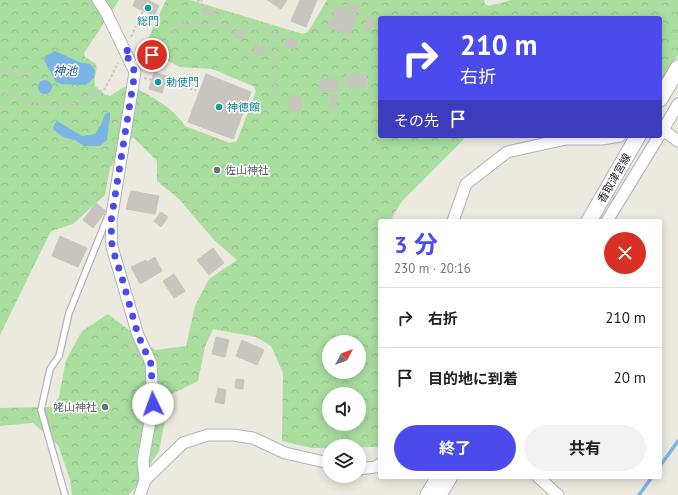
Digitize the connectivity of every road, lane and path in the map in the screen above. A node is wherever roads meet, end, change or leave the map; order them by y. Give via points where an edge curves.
1 (98, 0) edge
2 (197, 0) edge
3 (202, 0) edge
4 (143, 11) dead end
5 (133, 33) dead end
6 (124, 50) junction
7 (678, 68) edge
8 (0, 71) edge
9 (114, 71) dead end
10 (32, 74) dead end
11 (165, 84) dead end
12 (196, 90) dead end
13 (274, 90) dead end
14 (0, 92) edge
15 (662, 96) edge
16 (678, 104) edge
17 (662, 130) edge
18 (662, 133) edge
19 (608, 138) edge
20 (637, 138) edge
21 (657, 138) edge
22 (678, 141) edge
23 (114, 201) junction
24 (454, 219) edge
25 (591, 219) edge
26 (608, 219) edge
27 (322, 461) edge
28 (378, 465) edge
29 (366, 469) edge
30 (438, 479) edge
31 (451, 479) edge
32 (540, 479) edge
33 (145, 480) junction
34 (65, 495) edge
35 (140, 495) edge
36 (428, 495) edge
37 (441, 495) edge
38 (558, 495) edge

1 - 6 street
2 - 3 path
4 - 5 path
6 - 13 path via 152,55 184,21 276,32
6 - 23 street via 135,72
7 - 15 main road
8 - 10 path
9 - 14 path via 105,89 60,109
11 - 12 path
16 - 17 street
18 - 22 street
19 - 24 street via 566,139 507,152 466,184
20 - 25 main road, 香取津宮線
21 - 26 street
23 - 33 street via 111,221 112,247 138,335 151,364 153,404 143,461
23 - 34 lane via 70,313 59,356 50,369 41,410
27 - 33 street via 285,453 253,438 208,435 183,443
28 - 29 street
30 - 36 main road
31 - 37 street
32 - 38 street
33 - 35 street

